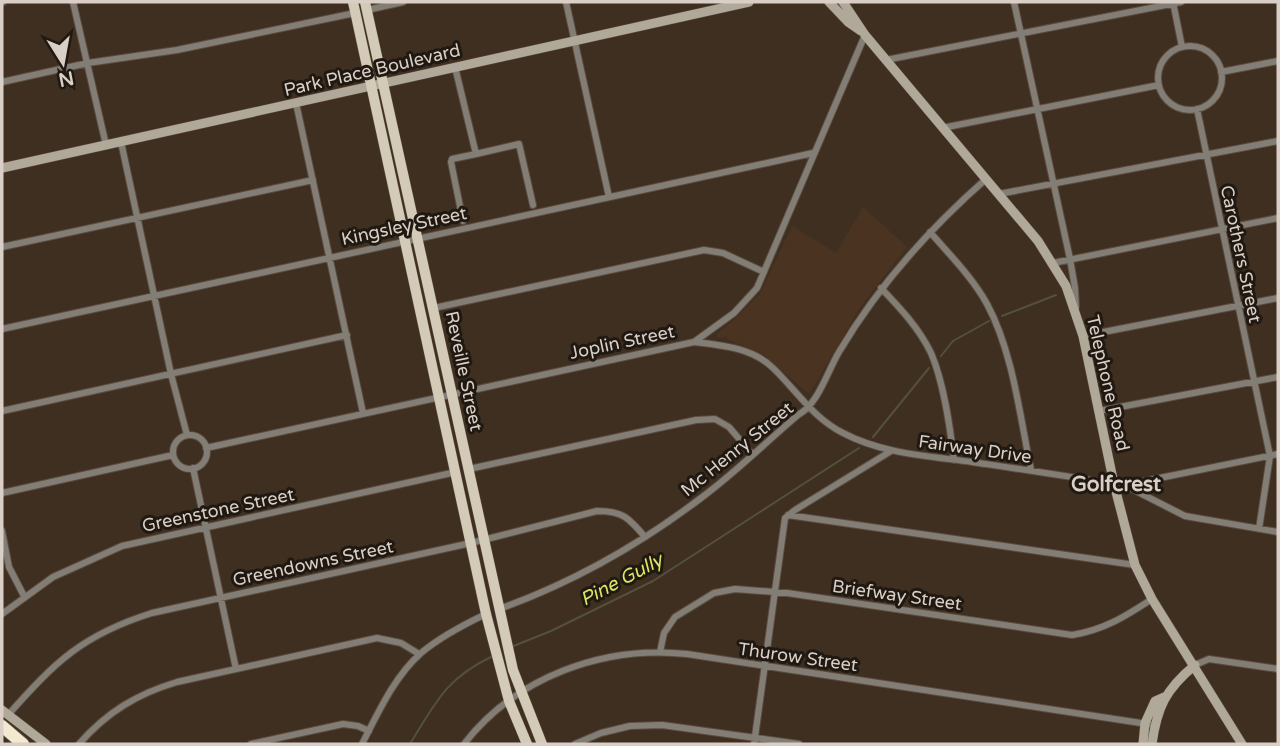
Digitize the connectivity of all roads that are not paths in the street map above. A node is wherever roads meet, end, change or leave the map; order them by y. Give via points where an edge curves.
1 (73, 2) edge
2 (353, 2) edge
3 (403, 2) edge
4 (566, 2) edge
5 (749, 2) edge
6 (829, 2) edge
7 (843, 2) edge
8 (1014, 2) edge
9 (1176, 2) edge
10 (366, 6) edge
11 (355, 13) junction
12 (863, 33) junction
13 (1020, 33) junction
14 (575, 41) junction
15 (1182, 47) junction
16 (886, 60) junction
17 (1278, 61) edge
18 (88, 63) junction
19 (455, 67) junction
20 (1222, 72) junction
21 (2, 82) edge
22 (384, 82) junction
23 (372, 85) junction
24 (1158, 85) junction
25 (296, 103) junction
26 (1036, 109) junction
27 (1196, 109) junction
28 (942, 128) junction
29 (1278, 141) edge
30 (121, 142) junction
31 (106, 145) junction
32 (813, 153) junction
33 (476, 154) junction
34 (1206, 155) junction
35 (2, 168) edge
36 (313, 180) junction
37 (986, 180) junction
38 (1052, 184) junction
39 (999, 194) junction
40 (609, 197) junction
41 (533, 205) dead end
42 (138, 218) junction
43 (1278, 218) edge
44 (463, 221) dead end
45 (1222, 229) junction
46 (930, 232) junction
47 (418, 238) junction
48 (405, 241) junction
49 (2, 247) edge
50 (329, 257) junction
51 (1070, 259) junction
52 (1053, 263) junction
53 (764, 272) junction
54 (881, 288) junction
55 (155, 296) junction
56 (1278, 298) edge
57 (1238, 306) junction
58 (434, 308) junction
59 (1076, 313) junction
60 (2, 329) edge
61 (347, 335) junction
62 (1083, 336) junction
63 (694, 342) junction
64 (171, 374) junction
65 (1278, 377) edge
66 (1254, 382) junction
67 (453, 393) junction
68 (440, 396) junction
69 (809, 409) junction
70 (2, 411) edge
71 (1099, 411) junction
72 (363, 413) junction
73 (187, 435) junction
74 (206, 448) junction
75 (891, 451) junction
76 (752, 454) junction
77 (173, 455) junction
78 (1278, 455) edge
79 (1270, 456) junction
80 (954, 460) junction
81 (193, 468) junction
82 (469, 469) junction
83 (1031, 470) junction
84 (456, 472) junction
85 (1114, 484) junction
86 (2, 493) edge
87 (788, 515) junction
88 (204, 528) junction
89 (1259, 529) junction
90 (2, 531) edge
91 (1278, 532) edge
92 (645, 537) junction
93 (485, 540) junction
94 (471, 543) junction
95 (1135, 565) junction
96 (774, 593) junction
97 (24, 596) junction
98 (220, 598) junction
99 (1152, 599) junction
100 (499, 609) junction
101 (2, 614) edge
102 (486, 614) junction
103 (660, 652) junction
104 (419, 654) junction
105 (765, 666) junction
106 (1195, 666) junction
107 (1278, 668) edge
108 (236, 669) junction
109 (520, 693) junction
110 (509, 701) junction
111 (4, 717) edge
112 (1150, 724) junction
113 (369, 731) junction
114 (754, 741) edge
115 (1242, 743) edge
116 (23, 744) edge
117 (46, 744) edge
118 (79, 744) edge
119 (251, 744) edge
120 (362, 744) edge
121 (464, 744) edge
122 (527, 744) edge
123 (542, 744) edge
124 (575, 744) edge
125 (799, 744) edge
126 (1143, 744) edge
127 (1152, 744) edge

1 - 18 street
2 - 11 main road, Reveille Street
3 - 10 street
4 - 14 street
5 - 14 main road, Park Place Boulevard
6 - 12 main road, Telephone Road
7 - 12 main road, Telephone Road
8 - 13 street
9 - 13 street
9 - 15 street
10 - 22 main road, Reveille Street
11 - 18 street via 177,50
11 - 23 main road, Reveille Street
12 - 16 main road, Telephone Road
12 - 32 street, Joplin Street
13 - 16 street
13 - 26 street
14 - 19 main road, Park Place Boulevard
14 - 40 street
15 - 20 street via 1207,51
15 - 24 street via 1163,61
16 - 28 main road, Telephone Road
17 - 20 street
18 - 21 street
18 - 31 street
19 - 22 main road, Park Place Boulevard
19 - 33 street
20 - 27 street via 1216,97
22 - 23 main road, Park Place Boulevard
22 - 47 main road, Reveille Street
23 - 25 main road, Park Place Boulevard
23 - 48 main road, Reveille Street
24 - 26 street
24 - 27 street via 1172,105
25 - 30 main road, Park Place Boulevard
25 - 36 street
26 - 28 street
26 - 38 street
27 - 34 street, Carothers Street
28 - 37 main road, Telephone Road
29 - 34 street
30 - 31 main road, Park Place Boulevard
30 - 42 street
31 - 35 main road, Park Place Boulevard
32 - 40 street, Kingsley Street
32 - 53 street, Joplin Street
33 - 41 street via 519,144
33 - 44 street via 451,162
34 - 38 street
34 - 45 street, Carothers Street
36 - 42 street
36 - 50 street
37 - 39 main road, Telephone Road
37 - 46 street, Mc Henry Street
38 - 39 street
38 - 51 street
39 - 52 main road, Telephone Road
40 - 47 street, Kingsley Street
42 - 49 street
42 - 55 street
43 - 45 street
45 - 51 street
45 - 57 street, Carothers Street
46 - 54 street, Mc Henry Street
46 - 83 street via 986,301 997,323
47 - 48 street, Kingsley Street
47 - 58 main road, Reveille Street
48 - 50 street, Kingsley Street
48 - 68 main road, Reveille Street
50 - 55 street, Kingsley Street
50 - 61 street
51 - 52 street
51 - 59 street
52 - 59 main road, Telephone Road
53 - 58 street via 723,253 704,250
53 - 63 street, Joplin Street via 757,288 734,313
54 - 69 street, Mc Henry Street via 837,355
54 - 80 street via 930,352
55 - 60 street, Kingsley Street
55 - 64 street
56 - 57 street
57 - 62 street
57 - 66 street, Carothers Street
58 - 67 main road, Reveille Street
59 - 62 main road, Telephone Road
61 - 64 street
61 - 72 street
62 - 71 main road, Telephone Road
63 - 67 street, Joplin Street
63 - 69 street, Fairway Drive via 753,355 772,367
64 - 70 street
64 - 73 street
65 - 66 street
66 - 71 street
66 - 79 street, Carothers Street
67 - 68 street, Joplin Street
67 - 82 main road, Reveille Street
68 - 72 street, Joplin Street
68 - 84 main road, Reveille Street
69 - 75 street, Fairway Drive via 842,433
69 - 76 street, Mc Henry Street
71 - 85 main road, Telephone Road
72 - 74 street, Joplin Street
73 - 74 street via 203,440
73 - 77 street via 174,446
74 - 81 street via 206,457
75 - 80 street, Fairway Drive
75 - 87 street
76 - 82 street via 729,427 705,419
76 - 92 street, Mc Henry Street via 702,498
77 - 81 street via 184,468
77 - 86 street
78 - 79 street
79 - 85 street
79 - 89 street, Carothers Street
80 - 83 street, Fairway Drive
81 - 88 street
82 - 93 main road, Reveille Street
83 - 85 street, Fairway Drive
84 - 88 street, Greenstone Street
84 - 94 main road, Reveille Street
85 - 89 street, Fairway Drive via 1185,516
85 - 95 main road, Telephone Road
87 - 95 street
87 - 96 street
88 - 97 street, Greenstone Street via 98,555
88 - 98 street
89 - 91 street, Fairway Drive
90 - 97 street via 9,567
92 - 93 street, Greendowns Street via 629,518 614,511 597,511
92 - 100 street, Mc Henry Street via 580,575
93 - 94 street, Greendowns Street
93 - 100 main road, Reveille Street
94 - 98 street, Greendowns Street
94 - 102 main road, Reveille Street
95 - 99 main road, Telephone Road
96 - 99 street, Briefway Street via 1072,635 1116,623
96 - 103 street, Briefway Street via 735,589 713,593 672,620
96 - 105 street
97 - 101 street, Greenstone Street
98 - 108 street
98 - 111 street, Greendowns Street via 140,617 89,640 53,666
99 - 106 main road, Telephone Road
100 - 109 main road, Reveille Street
102 - 104 street via 454,629
102 - 110 main road, Reveille Street
103 - 105 street, Thurow Street
103 - 109 street, Thurow Street via 593,660
104 - 108 street via 401,643 377,638
104 - 113 street via 391,689
105 - 112 street, Thurow Street
105 - 114 street
106 - 107 street via 1209,659
106 - 112 main road via 1171,687
106 - 115 main road, Telephone Road
108 - 118 street via 147,692 116,709
109 - 110 street, Thurow Street
109 - 123 main road, Reveille Street
110 - 121 street, Thurow Street
110 - 122 main road, Reveille Street
111 - 116 highway
111 - 117 main road
112 - 126 main road
112 - 127 main road
113 - 119 street via 342,724
113 - 120 street
114 - 124 street via 662,725 601,733
114 - 125 street

